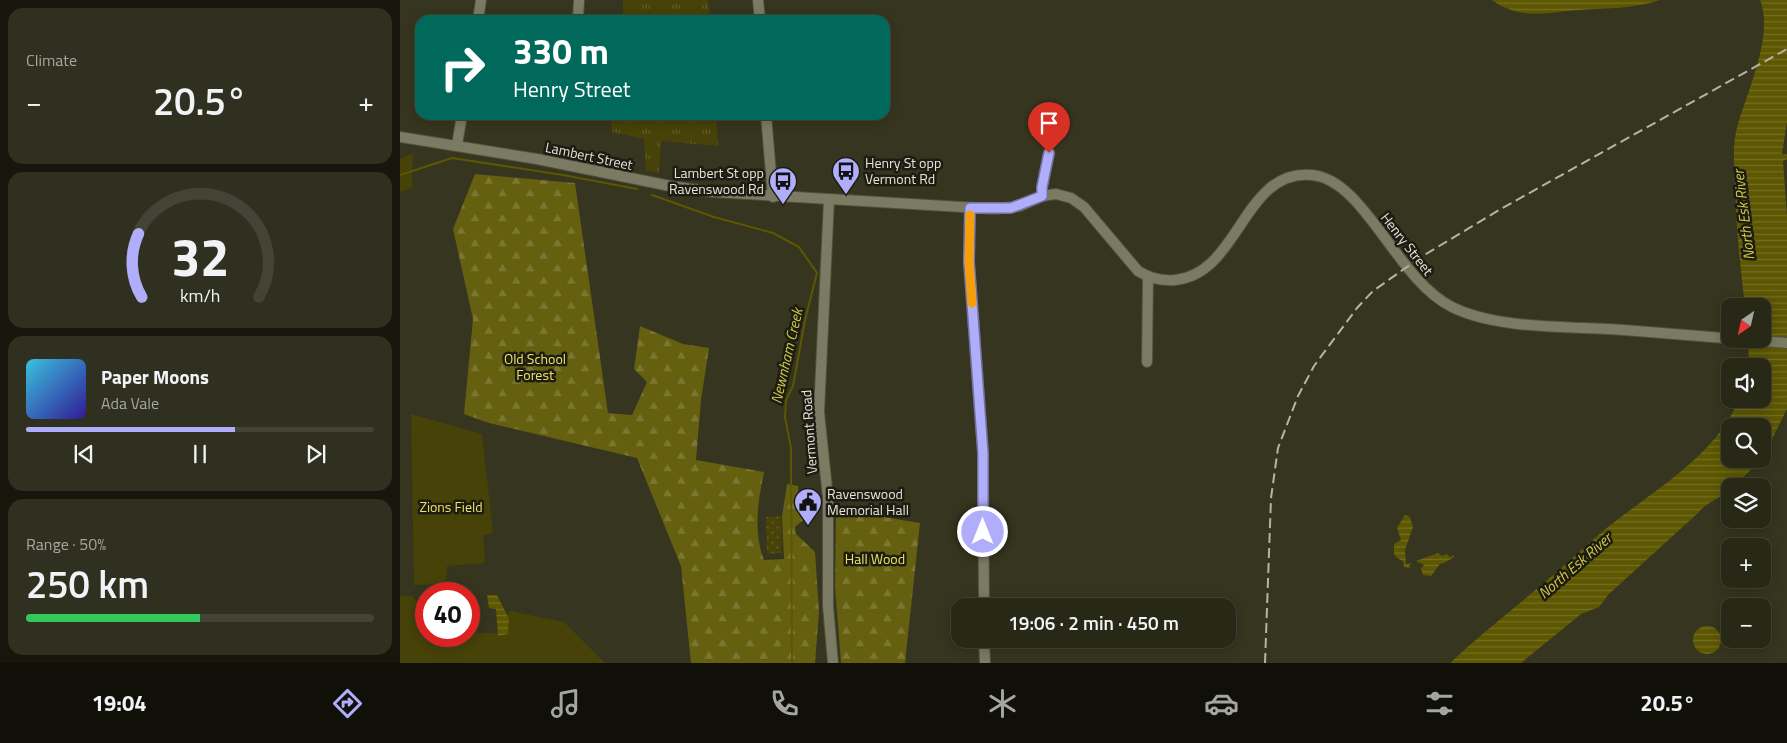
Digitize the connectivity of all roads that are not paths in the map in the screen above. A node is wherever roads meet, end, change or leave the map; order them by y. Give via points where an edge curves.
1 (481, 0) edge
2 (579, 0) edge
3 (758, 0) edge
4 (479, 15) edge
5 (578, 15) edge
6 (760, 15) edge
7 (461, 120) edge
8 (766, 120) edge
9 (400, 137) edge
10 (457, 145) junction
11 (1049, 153) dead end
12 (1042, 196) junction
13 (773, 197) junction
14 (829, 200) junction
15 (970, 208) junction
16 (1148, 277) junction
17 (1787, 343) edge
18 (1147, 362) dead end
19 (984, 598) edge
20 (984, 648) edge
21 (833, 663) edge
22 (985, 663) edge

1 - 4 street
2 - 5 street
3 - 6 street
7 - 10 street
8 - 13 street
9 - 10 street, Lambert Street
10 - 13 street, Lambert Street via 670,186
11 - 12 street
12 - 15 street, Henry Street via 1011,208
12 - 16 street, Henry Street via 1064,196 1078,202 1128,262
13 - 14 street, Henry Street
14 - 15 street, Henry Street
14 - 21 street, Vermont Road via 819,412 828,498 828,606
15 - 19 street via 969,262 983,453
16 - 17 street, Henry Street via 1178,280 1203,270 1273,186 1291,176 1312,175 1333,180 1349,193 1418,282 1438,299 1465,312 1514,322
16 - 18 street
20 - 22 street

